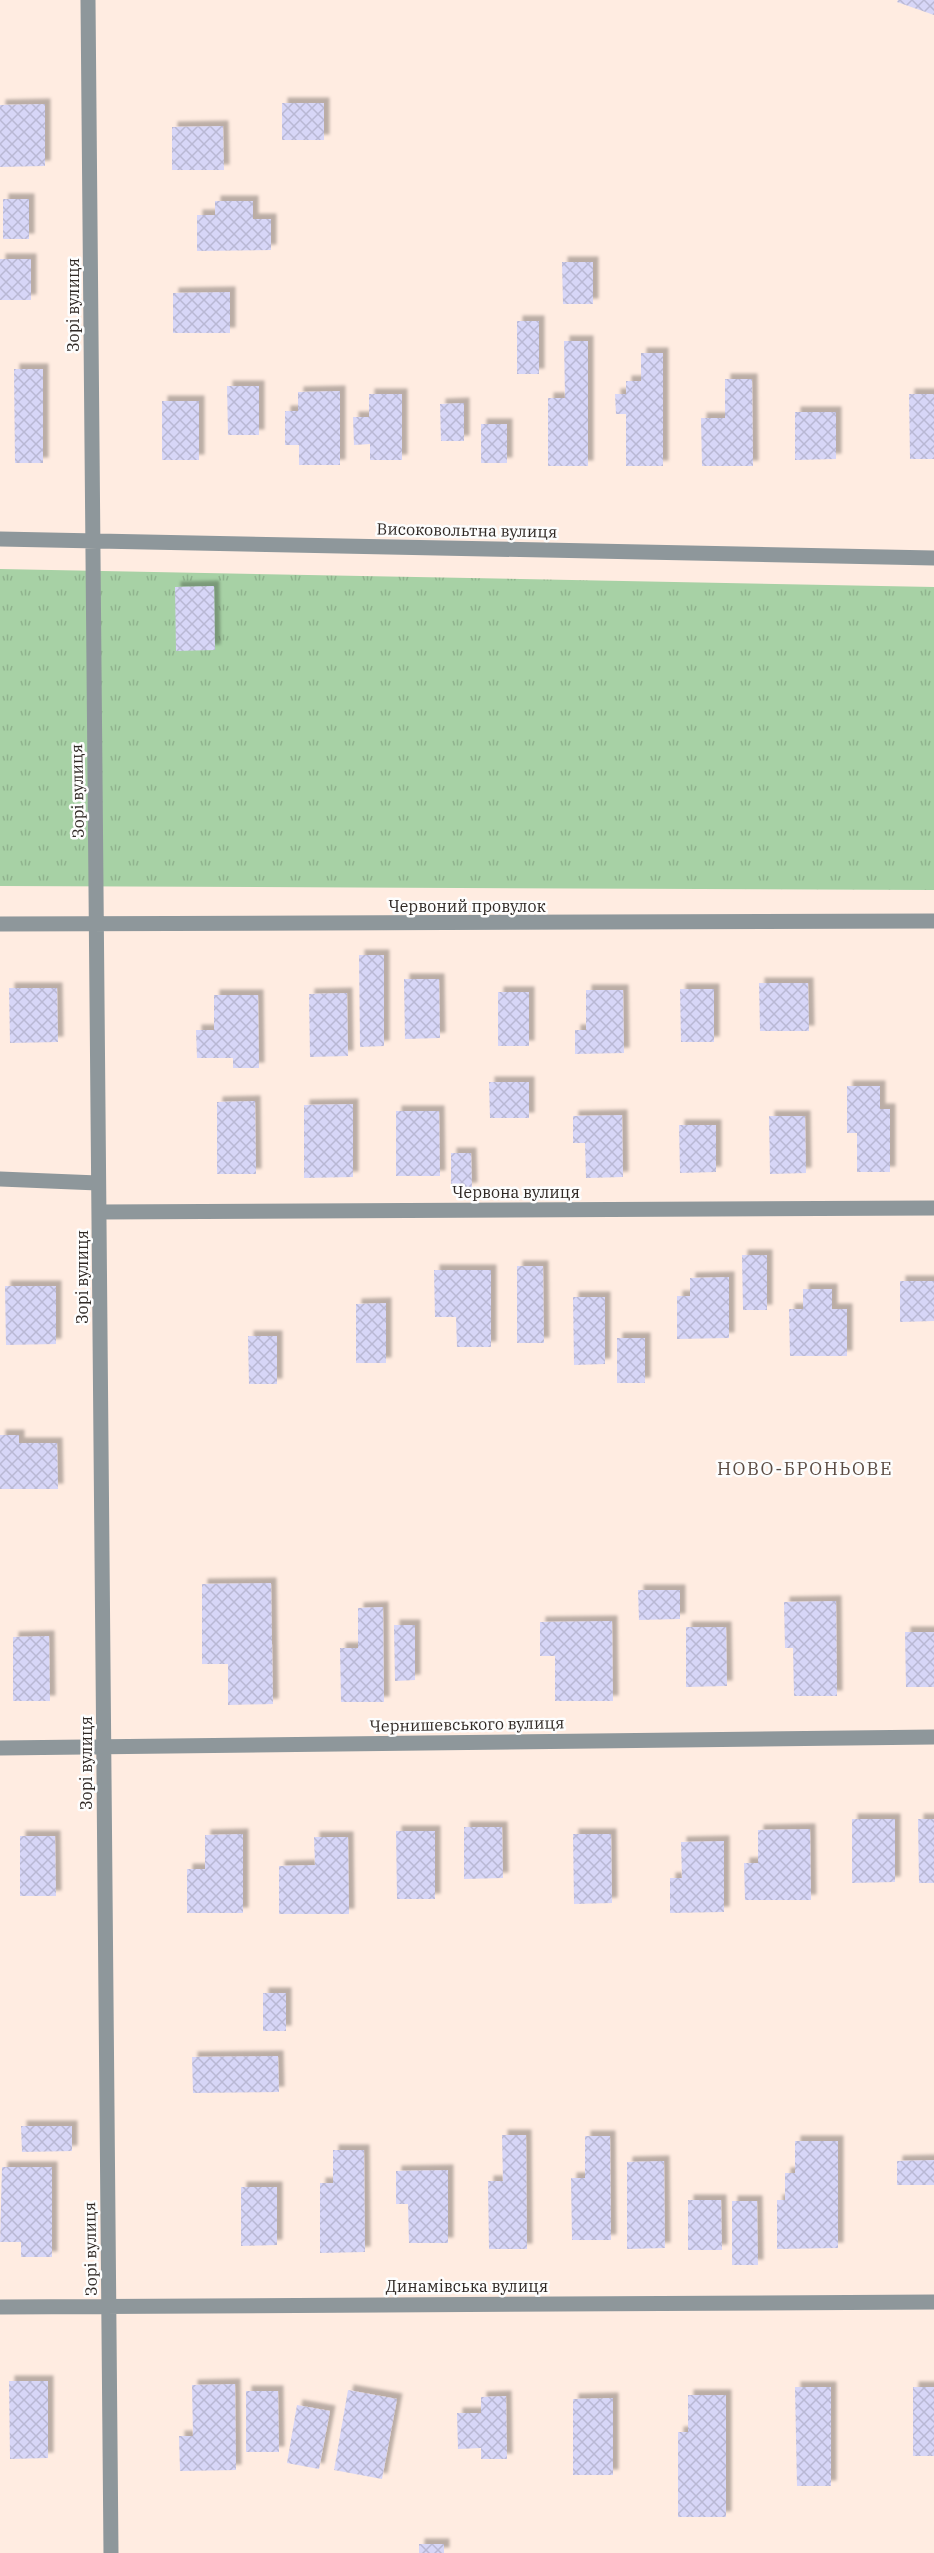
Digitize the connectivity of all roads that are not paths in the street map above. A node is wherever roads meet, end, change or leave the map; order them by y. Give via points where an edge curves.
1 (88, 0) edge
2 (0, 539) edge
3 (93, 540) junction
4 (934, 558) edge
5 (934, 921) edge
6 (0, 924) edge
7 (97, 926) junction
8 (0, 1179) edge
9 (99, 1183) junction
10 (934, 1208) edge
11 (99, 1212) junction
12 (934, 1737) edge
13 (104, 1746) junction
14 (0, 1748) edge
15 (934, 2302) edge
16 (108, 2305) junction
17 (0, 2307) edge
18 (111, 2553) edge

1 - 3 street, Зорі вулиця
2 - 3 street, Високовольтна вулиця
3 - 4 street, Високовольтна вулиця
3 - 7 street, Зорі вулиця
5 - 7 street, Червоний провулок
6 - 7 street, Червоний провулок
7 - 9 street, Зорі вулиця
8 - 9 street
9 - 11 street, Зорі вулиця
10 - 11 street, Червона вулиця
11 - 13 street, Зорі вулиця
12 - 13 street, Чернишевського вулиця
13 - 14 street, Чернишевського вулиця
13 - 16 street, Зорі вулиця
15 - 16 street, Динамівська вулиця
16 - 17 street, Динамівська вулиця
16 - 18 street, Зорі вулиця

